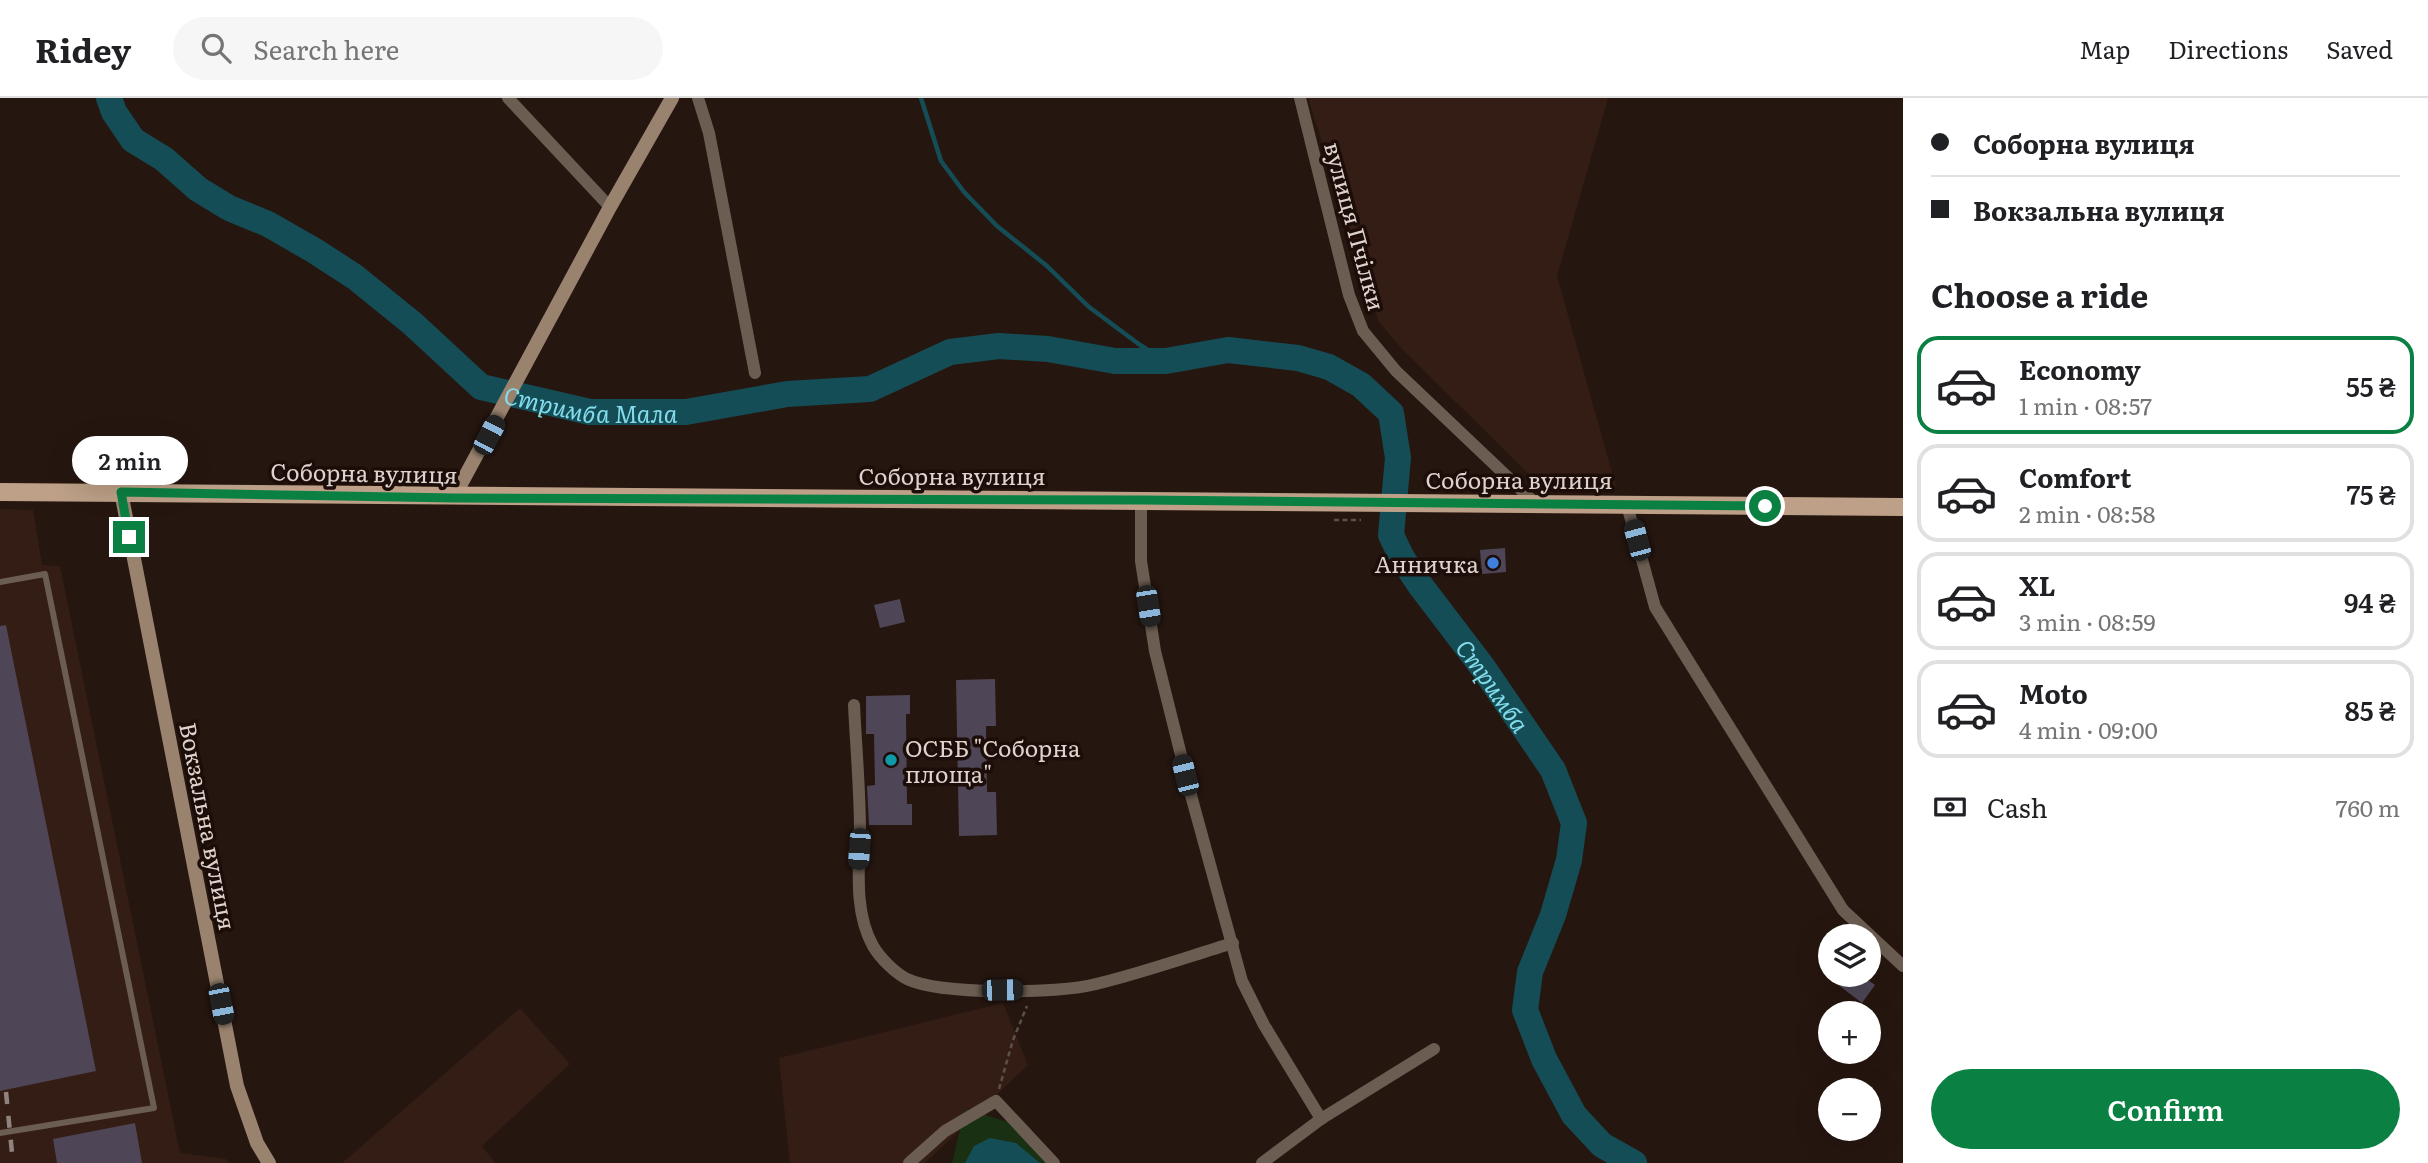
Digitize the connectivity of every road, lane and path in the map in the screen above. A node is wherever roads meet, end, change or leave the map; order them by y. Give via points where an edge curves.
1 (508, 98) edge
2 (672, 98) edge
3 (698, 98) edge
4 (1300, 98) edge
5 (610, 207) junction
6 (755, 373) dead end
7 (0, 492) edge
8 (121, 492) junction
9 (454, 498) junction
10 (1141, 500) junction
11 (1536, 504) junction
12 (1628, 505) junction
13 (1903, 507) edge
14 (0, 582) edge
15 (854, 705) dead end
16 (1233, 943) junction
17 (1903, 966) edge
18 (1033, 990) junction
19 (1434, 1049) dead end
20 (996, 1101) junction
21 (1321, 1119) junction
22 (0, 1133) edge
23 (269, 1163) edge
24 (909, 1163) edge
25 (1054, 1163) edge
26 (1262, 1163) edge

1 - 5 street
2 - 5 main road
3 - 6 street via 709,133
4 - 11 street, вулиця Пчілки via 1349,295 1363,331 1396,371
5 - 9 main road
7 - 8 main road, Соборна вулиця
8 - 9 main road, Соборна вулиця
8 - 23 main road, Вокзальна вулиця via 237,1086
9 - 10 main road, Соборна вулиця
10 - 11 main road, Соборна вулиця
10 - 16 street via 1140,561 1155,650
11 - 12 main road, Соборна вулиця
12 - 13 main road, Соборна вулиця
12 - 17 street via 1656,607 1843,910
14 - 22 lane via 45,574 154,1108
15 - 18 street via 860,831 857,867 862,914 873,946 886,962 916,982 955,990
16 - 18 street via 1094,985
16 - 21 street via 1242,981
18 - 20 path
19 - 21 street
20 - 24 street via 945,1131
20 - 25 street
21 - 26 street

